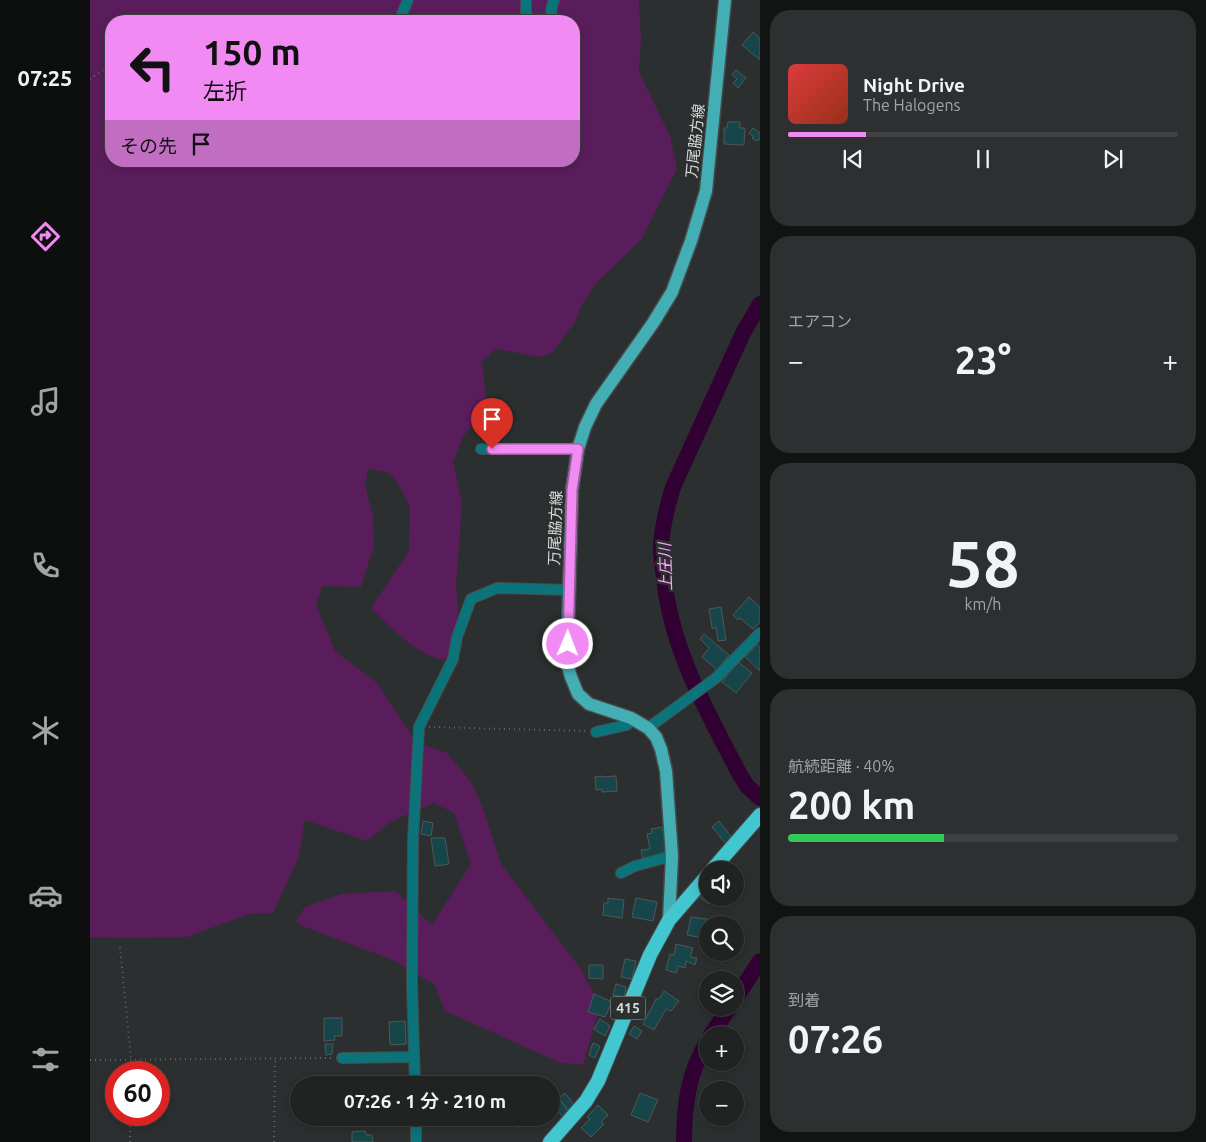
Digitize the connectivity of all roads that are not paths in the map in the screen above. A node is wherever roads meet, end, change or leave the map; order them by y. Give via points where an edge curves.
1 (408, 0) edge
2 (526, 0) edge
3 (554, 0) edge
4 (725, 0) edge
5 (403, 15) edge
6 (527, 15) edge
7 (552, 15) edge
8 (481, 449) dead end
9 (578, 449) junction
10 (569, 590) junction
11 (759, 635) edge
12 (630, 718) junction
13 (648, 728) junction
14 (596, 732) road end
15 (760, 815) edge
16 (672, 856) junction
17 (719, 861) edge
18 (621, 873) dead end
19 (699, 885) edge
20 (669, 920) junction
21 (342, 1058) road end
22 (414, 1058) junction
23 (415, 1076) edge
24 (416, 1126) edge
25 (416, 1142) edge
26 (550, 1142) edge

1 - 5 street
2 - 6 street
3 - 7 street
4 - 9 main road, 万尾脇方線 via 706,191 691,241 672,292 596,404
8 - 9 street
9 - 10 main road, 万尾脇方線 via 572,490
10 - 12 main road, 万尾脇方線 via 567,663 574,686 589,704
10 - 22 street via 497,588 471,599 453,659 419,727 413,841
11 - 13 street via 716,678
12 - 13 main road, 万尾脇方線
12 - 14 street via 627,725
13 - 16 main road, 万尾脇方線 via 661,749 666,771
15 - 17 highway
16 - 18 street
16 - 20 main road, 万尾脇方線
19 - 20 highway, 415
20 - 26 highway, 415 via 650,955 598,1081 586,1102
21 - 22 street
22 - 23 street
24 - 25 street

